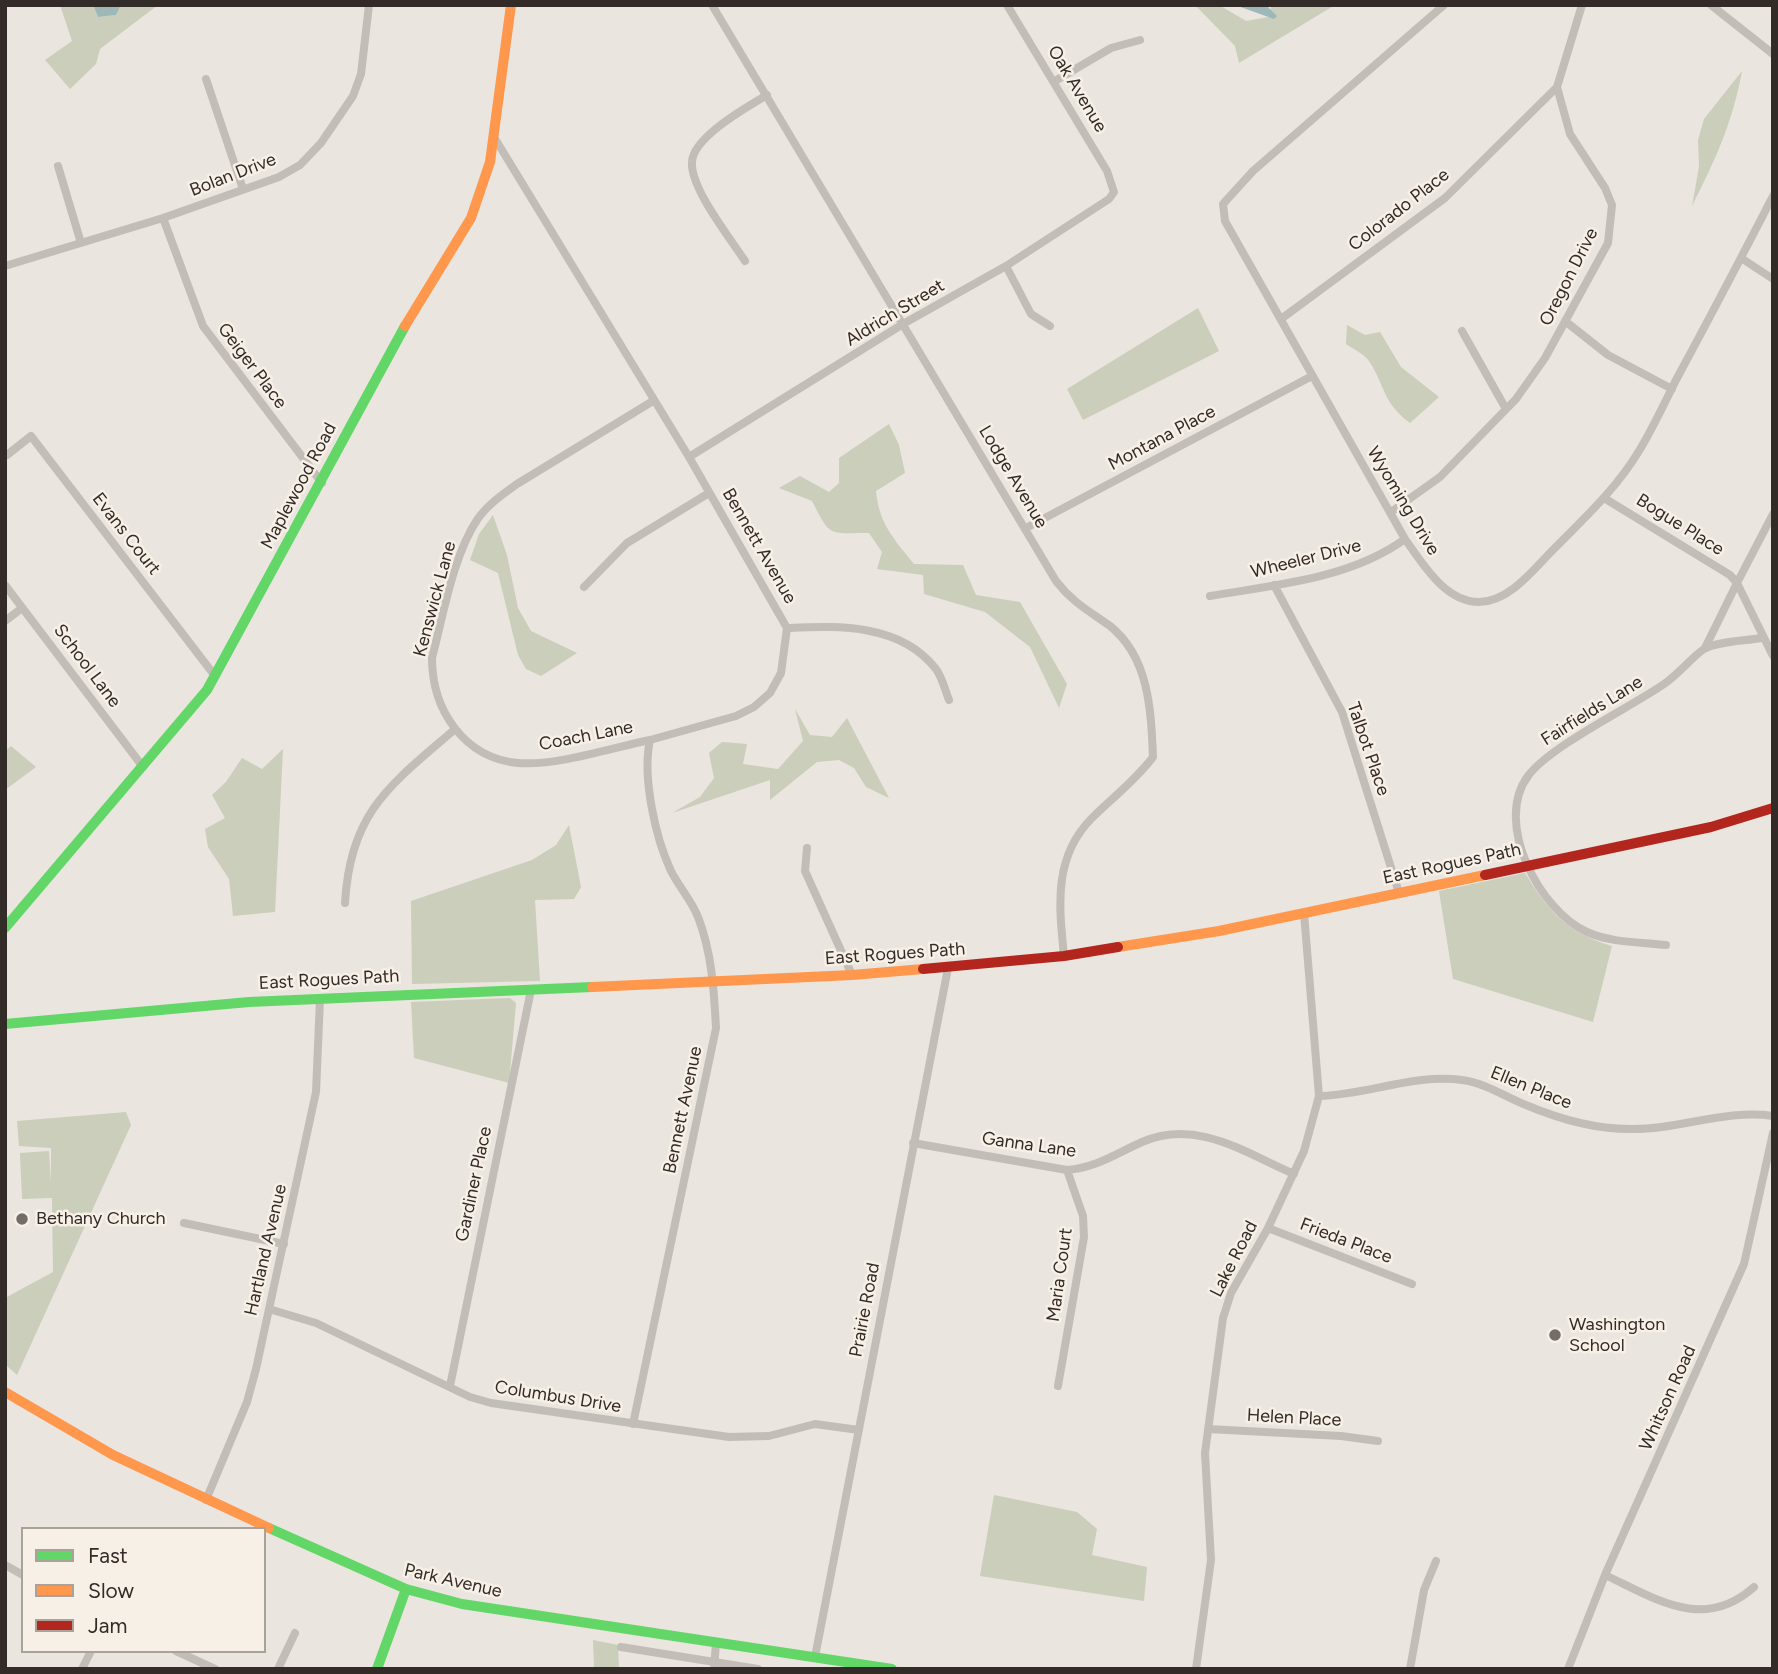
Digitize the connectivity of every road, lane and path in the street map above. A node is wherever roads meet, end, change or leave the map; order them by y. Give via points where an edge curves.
1 (369, 5) edge
2 (511, 5) edge
3 (712, 5) edge
4 (1007, 5) edge
5 (1444, 5) edge
6 (1582, 5) edge
7 (1711, 5) edge
8 (1140, 40) dead end
9 (1773, 54) edge
10 (206, 79) dead end
11 (1055, 81) junction
12 (1557, 87) junction
13 (767, 95) junction
14 (494, 137) junction
15 (58, 166) dead end
16 (243, 189) junction
17 (1114, 191) joint
18 (1773, 196) edge
19 (163, 218) junction
20 (81, 243) junction
21 (1741, 258) junction
22 (745, 261) dead end
23 (1006, 266) junction
24 (5, 267) edge
25 (1773, 279) edge
26 (1281, 319) junction
27 (1565, 321) junction
28 (903, 324) junction
29 (1050, 326) dead end
30 (1462, 331) dead end
31 (1312, 376) junction
32 (1672, 389) junction
33 (653, 401) junction
34 (1506, 410) junction
35 (7, 455) dead end
36 (689, 457) junction
37 (322, 483) junction
38 (709, 494) junction
39 (1604, 498) junction
40 (1391, 512) junction
41 (1773, 514) edge
42 (1026, 528) junction
43 (1405, 539) junction
44 (1737, 583) junction
45 (5, 585) edge
46 (1274, 585) junction
47 (584, 587) dead end
48 (1210, 596) dead end
49 (22, 608) junction
50 (5, 621) edge
51 (787, 628) junction
52 (1762, 638) junction
53 (1705, 648) junction
54 (1773, 656) edge
55 (215, 676) junction
56 (949, 700) dead end
57 (454, 730) junction
58 (650, 740) junction
59 (143, 767) junction
60 (1773, 808) edge
61 (807, 848) dead end
62 (1529, 866) junction
63 (1398, 893) junction
64 (345, 903) dead end
65 (1304, 913) junction
66 (5, 928) edge
67 (1666, 945) dead end
68 (1063, 956) junction
69 (948, 968) junction
70 (852, 975) junction
71 (713, 981) junction
72 (531, 990) junction
73 (320, 999) junction
74 (5, 1024) edge
75 (1319, 1096) junction
76 (1773, 1116) edge
77 (1773, 1133) edge
78 (913, 1143) junction
79 (1068, 1170) junction
80 (1294, 1174) junction
81 (184, 1223) dead end
82 (1268, 1228) junction
83 (284, 1244) junction
84 (1412, 1284) dead end
85 (269, 1309) junction
86 (450, 1386) junction
87 (1058, 1386) dead end
88 (5, 1392) edge
89 (633, 1424) junction
90 (1208, 1429) junction
91 (859, 1430) junction
92 (1378, 1441) dead end
93 (206, 1500) junction
94 (1436, 1561) dead end
95 (5, 1564) edge
96 (21, 1574) edge
97 (1605, 1575) junction
98 (1754, 1587) dead end
99 (406, 1589) junction
100 (295, 1633) dead end
101 (716, 1643) junction
102 (621, 1647) dead end
103 (90, 1653) edge
104 (180, 1653) edge
105 (815, 1657) junction
106 (715, 1666) edge
107 (82, 1669) edge
108 (215, 1669) edge
109 (278, 1669) edge
110 (377, 1669) edge
111 (758, 1669) edge
112 (892, 1669) edge
113 (1196, 1669) edge
114 (1410, 1669) edge
115 (1568, 1669) edge

1 - 16 street, Bolan Drive via 361,74 353,96 321,143 300,165
2 - 14 street, Maplewood Road
3 - 13 street, Lodge Avenue
4 - 11 street, Oak Avenue
5 - 26 street, Wyoming Drive via 1253,172 1223,204 1225,220
6 - 12 street
7 - 9 street
8 - 11 street via 1111,48
10 - 16 street
11 - 17 street, Oak Avenue
12 - 26 street, Colorado Place via 1445,198
12 - 27 street, Oregon Drive via 1570,134 1612,205 1608,243
13 - 22 street via 701,142 691,160 705,198
13 - 28 street, Lodge Avenue
14 - 33 street, Bennett Avenue
14 - 37 street, Maplewood Road via 484,187 471,218 393,347
15 - 20 street
16 - 19 street, Bolan Drive
17 - 23 street, Aldrich Street via 1103,206
18 - 21 street, Wyoming Drive
19 - 20 street, Bolan Drive
19 - 37 street, Geiger Place via 203,326
20 - 24 street, Bolan Drive
21 - 25 street
21 - 32 street, Wyoming Drive
23 - 28 street, Aldrich Street
23 - 29 street via 1031,314
26 - 31 street, Wyoming Drive
27 - 32 street via 1608,355
27 - 34 street, Oregon Drive via 1528,384
28 - 36 street, Aldrich Street
28 - 42 street, Lodge Avenue
30 - 34 street
31 - 40 street, Wyoming Drive
31 - 42 street, Montana Place
32 - 39 street, Wyoming Drive via 1639,451
33 - 36 street, Bennett Avenue
33 - 57 street, Kenswick Lane via 517,484 478,519 464,543 432,658 437,698
34 - 40 street, Oregon Drive via 1440,477
35 - 55 street, Evans Court via 31,436
36 - 38 street, Bennett Avenue
37 - 55 street, Maplewood Road
38 - 47 street via 627,543
38 - 51 street, Bennett Avenue
39 - 43 street, Wyoming Drive via 1517,585 1480,602 1462,599 1444,588
39 - 44 street, Bogue Place
40 - 43 street, Wyoming Drive
41 - 44 street
42 - 68 street, Lodge Avenue via 1070,599 1127,642 1140,665 1152,729 1153,757 1138,778 1091,819 1071,846 1062,871
43 - 46 street, Wheeler Drive via 1366,562
44 - 52 street
44 - 53 street
45 - 49 street, School Lane
46 - 48 street, Wheeler Drive
46 - 63 street, Talbot Place via 1342,712
49 - 50 street
49 - 59 street, School Lane
51 - 56 street via 853,628 895,639 937,670
51 - 58 street, Bennett Avenue via 781,673 770,693 754,707
52 - 53 street
52 - 54 street
53 - 62 street, Fairfields Lane via 1665,684 1545,759 1528,775 1513,813
55 - 59 street, Maplewood Road
57 - 58 street, Coach Lane via 480,750 519,763
57 - 64 street via 397,779 365,818 354,841
58 - 71 street, Bennett Avenue via 648,785 664,855 698,916
59 - 66 street, Maplewood Road
60 - 62 street, East Rogues Path via 1712,827
61 - 70 street via 805,871
62 - 63 street, East Rogues Path
62 - 67 street, Fairfields Lane via 1562,914 1588,933
63 - 65 street, East Rogues Path
65 - 68 street, East Rogues Path
65 - 75 street, Lake Road
68 - 69 street, East Rogues Path
69 - 70 street, East Rogues Path
69 - 78 street, Prairie Road
70 - 71 street, East Rogues Path
71 - 72 street, East Rogues Path
71 - 89 street, Bennett Avenue via 716,1028 710,1062
72 - 73 street, East Rogues Path
72 - 86 street, Gardiner Place
73 - 74 street, East Rogues Path
73 - 83 street, Hartland Avenue via 316,1092
75 - 76 street, Ellen Place via 1365,1093 1437,1079 1460,1080 1546,1113 1605,1127 1653,1128 1731,1115
75 - 80 street, Lake Road via 1311,1133
77 - 97 street, Whitson Road via 1744,1264
78 - 79 street, Ganna Lane
78 - 91 street, Prairie Road
79 - 80 street, Ganna Lane via 1103,1162 1173,1132 1211,1137
79 - 87 street, Maria Court via 1083,1216 1084,1237
80 - 82 street, Lake Road
81 - 83 street
82 - 84 street, Frieda Place
82 - 90 street, Lake Road via 1231,1293 1223,1318
83 - 85 street, Hartland Avenue
85 - 86 street, Columbus Drive via 316,1323
85 - 93 street, Hartland Avenue via 247,1402
86 - 89 street, Columbus Drive via 491,1403
88 - 93 street, Park Avenue via 113,1455
89 - 91 street, Columbus Drive via 751,1438 814,1424
90 - 92 street, Helen Place
90 - 113 street, Lake Road via 1205,1477 1211,1560
91 - 105 street, Prairie Road
93 - 99 street, Park Avenue
94 - 114 street via 1424,1590
95 - 96 street
97 - 98 street via 1667,1604 1698,1611 1729,1605
97 - 115 street, Whitson Road
99 - 101 street, Park Avenue via 475,1606
99 - 110 street
100 - 109 street
101 - 105 street, Park Avenue
101 - 106 street
102 - 106 street
103 - 107 street
104 - 108 street
105 - 112 street, Park Avenue
106 - 111 street

